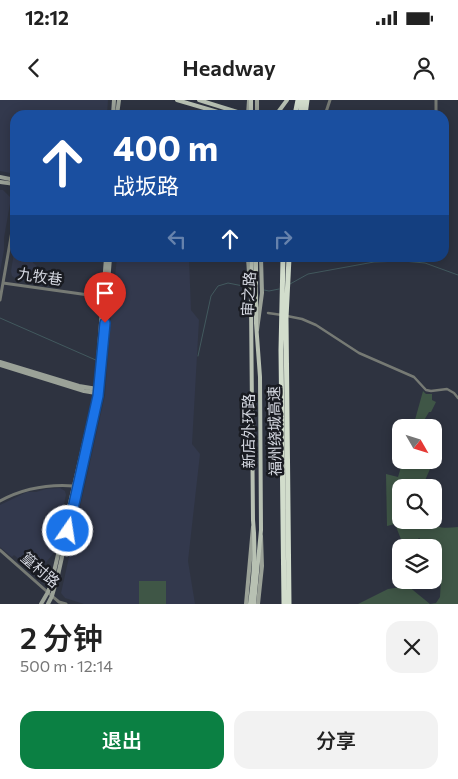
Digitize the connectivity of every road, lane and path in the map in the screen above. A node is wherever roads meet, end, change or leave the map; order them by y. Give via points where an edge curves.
1 (178, 100) edge
2 (199, 100) edge
3 (211, 110) edge
4 (232, 110) edge
5 (10, 243) edge
6 (106, 262) edge
7 (110, 262) edge
8 (250, 262) edge
9 (250, 262) edge
10 (256, 262) edge
11 (261, 262) edge
12 (283, 262) edge
13 (289, 262) edge
14 (3, 283) junction
15 (253, 292) junction
16 (103, 296) junction
17 (0, 300) edge
18 (268, 313) dead end
19 (257, 331) junction
20 (100, 358) junction
21 (0, 363) edge
22 (97, 391) junction
23 (458, 398) edge
24 (76, 487) junction
25 (0, 502) edge
26 (254, 520) junction
27 (0, 550) edge
28 (48, 592) junction
29 (52, 596) junction
30 (41, 604) edge
31 (48, 604) edge
32 (66, 604) edge
33 (246, 604) edge
34 (250, 604) edge
35 (256, 604) edge
36 (284, 604) edge
37 (289, 604) edge

1 - 3 main road
2 - 4 main road
5 - 14 street
6 - 16 main road
7 - 20 main road
8 - 15 main road, 审之路
9 - 15 main road, 新店外环路
10 - 15 main road, 新店外环路
11 - 19 main road, 审之路 via 262,293
12 - 36 highway, 福州绕城高速
13 - 37 highway, 福州绕城高速 via 286,318
14 - 16 street, 九牧巷
14 - 17 street
15 - 19 main road, 新店外环路
15 - 26 main road, 新店外环路
16 - 20 main road
18 - 23 street via 311,323 359,352 414,377 426,390 447,389
19 - 35 main road, 新店外环路 via 261,530
20 - 22 main road
21 - 22 main road
22 - 24 main road
24 - 25 street via 33,488
24 - 28 main road
24 - 29 main road
26 - 33 main road
26 - 34 main road, 新店外环路
27 - 28 street, 篁村路
28 - 29 street, 篁村路
28 - 30 main road
29 - 31 main road
29 - 32 street, 篁村路

